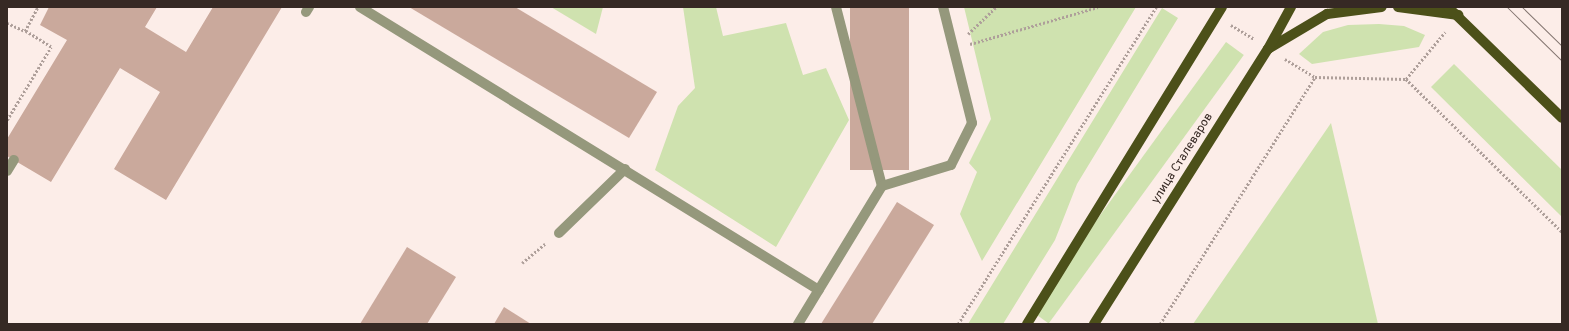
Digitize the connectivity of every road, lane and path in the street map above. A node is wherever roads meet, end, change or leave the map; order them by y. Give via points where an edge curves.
1 (38, 7) edge
2 (360, 7) edge
3 (836, 7) edge
4 (943, 7) edge
5 (996, 7) edge
6 (1098, 7) edge
7 (1156, 7) edge
8 (1291, 7) edge
9 (1382, 7) edge
10 (1398, 7) edge
11 (1448, 7) edge
12 (1220, 10) edge
13 (1459, 15) junction
14 (7, 23) edge
15 (25, 31) junction
16 (953, 48) junction
17 (1268, 48) junction
18 (1406, 79) junction
19 (1562, 118) edge
20 (7, 120) edge
21 (14, 160) dead end
22 (625, 170) junction
23 (7, 171) edge
24 (882, 186) junction
25 (1562, 232) edge
26 (559, 233) joint
27 (522, 263) dead end
28 (819, 290) junction
29 (798, 324) edge
30 (958, 324) edge
31 (1027, 324) edge
32 (1094, 324) edge
33 (1160, 324) edge

1 - 15 path
2 - 22 lane
3 - 24 lane
4 - 16 lane
5 - 16 path
6 - 16 path
7 - 30 path
8 - 17 main road, улица Сталеваров
9 - 17 main road via 1327,14
10 - 13 main road
11 - 13 main road
12 - 31 main road
13 - 18 path
13 - 19 main road
14 - 15 path
15 - 20 path via 51,48
16 - 24 lane via 972,123 951,164
17 - 32 main road, улица Сталеваров
18 - 25 path
18 - 33 path via 1316,77
21 - 23 lane
22 - 26 lane
22 - 28 lane
24 - 28 lane
26 - 27 path
28 - 29 lane

